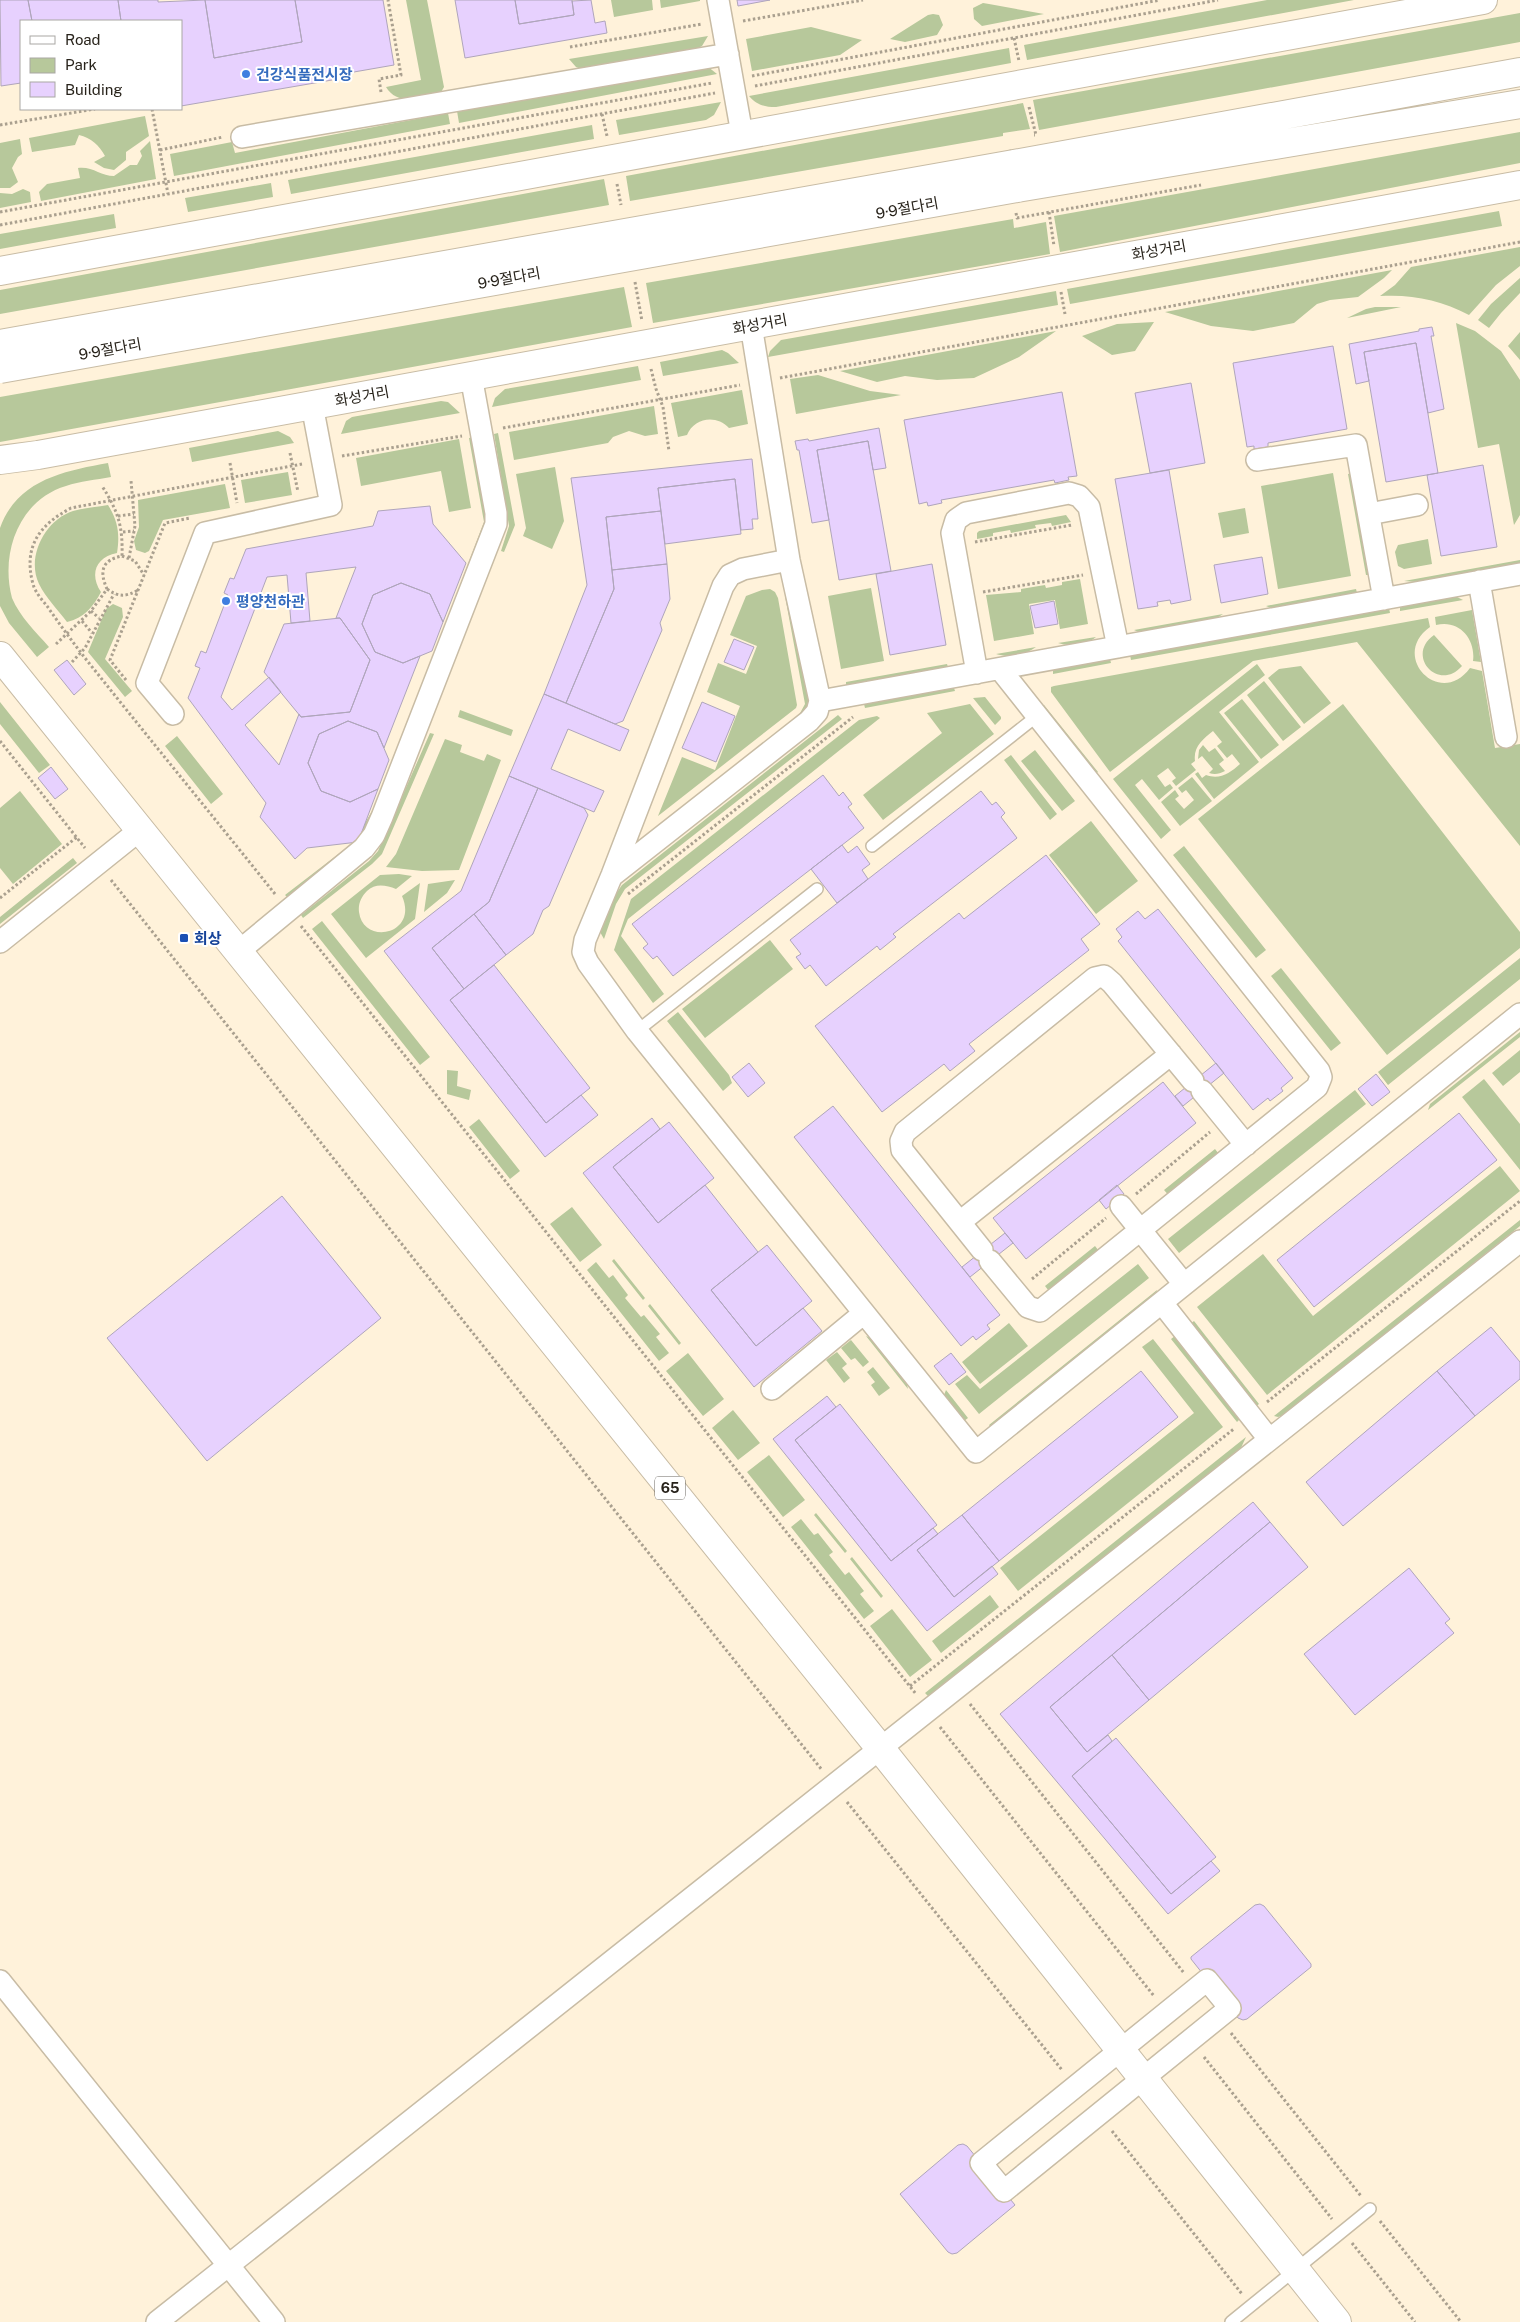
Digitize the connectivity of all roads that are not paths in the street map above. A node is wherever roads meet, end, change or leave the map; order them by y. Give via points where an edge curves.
1 (718, 0) edge
2 (1483, 0) edge
3 (728, 54) junction
4 (1520, 72) edge
5 (1520, 104) edge
6 (742, 134) junction
7 (242, 137) road end
8 (1520, 185) edge
9 (1016, 187) junction
10 (0, 271) edge
11 (751, 325) junction
12 (0, 344) edge
13 (0, 370) edge
14 (471, 376) junction
15 (312, 405) junction
16 (0, 460) edge
17 (1257, 460) dead end
18 (1417, 505) dead end
19 (1369, 514) junction
20 (789, 560) junction
21 (1520, 574) edge
22 (1479, 581) junction
23 (1384, 598) junction
24 (1118, 647) junction
25 (0, 656) edge
26 (1000, 669) junction
27 (976, 673) junction
28 (820, 701) junction
29 (172, 714) dead end
30 (1037, 716) junction
31 (1506, 737) dead end
32 (141, 829) junction
33 (872, 846) dead end
34 (612, 875) junction
35 (817, 889) dead end
36 (0, 942) edge
37 (239, 950) junction
38 (1520, 1014) edge
39 (637, 1031) junction
40 (1171, 1054) junction
41 (1246, 1144) junction
42 (1121, 1206) dead end
43 (960, 1222) junction
44 (1141, 1230) junction
45 (1520, 1241) edge
46 (1184, 1284) junction
47 (1162, 1302) junction
48 (864, 1313) junction
49 (772, 1389) dead end
50 (1269, 1439) junction
51 (880, 1748) junction
52 (0, 1981) edge
53 (981, 2163) joint
54 (1370, 2208) dead end
55 (228, 2265) junction
56 (1295, 2270) junction
57 (157, 2322) edge
58 (274, 2322) edge
59 (1231, 2322) edge
60 (1336, 2322) edge

1 - 3 street
2 - 6 main road
3 - 6 street
3 - 7 street
4 - 9 main road
5 - 9 main road
6 - 10 main road
8 - 11 main road, 화성거리
9 - 12 main road, 9·9절다리, bridge
9 - 13 main road, 9·9절다리, bridge
11 - 14 main road, 화성거리
11 - 20 street via 771,379
14 - 15 main road, 화성거리
14 - 37 street via 496,513 494,533 382,817 364,848
15 - 16 main road, 화성거리
15 - 29 street via 331,505 205,533 147,683
17 - 19 street via 1356,444
18 - 19 street
19 - 23 street
20 - 28 street
20 - 34 street via 730,575 723,586
21 - 22 street
22 - 23 street
22 - 31 street
23 - 24 street
24 - 26 street
24 - 27 street via 1089,507 1080,496 1069,493 966,513 956,520 952,533
25 - 32 main road, 65
26 - 27 street
26 - 30 street
27 - 28 street
28 - 34 street via 817,712 809,721
30 - 33 lane
30 - 41 street via 1319,1071 1321,1077 1317,1087
32 - 36 street
32 - 37 main road, 65
34 - 39 street via 585,940 584,952 588,963
35 - 39 lane
37 - 51 main road, 65
38 - 46 street
39 - 48 street
40 - 41 street
40 - 43 street
40 - 43 street via 1112,982 1104,976 1095,978 905,1132 902,1150
41 - 44 street
42 - 44 street
43 - 44 street via 1028,1307 1040,1311
44 - 46 street
45 - 50 street
46 - 47 street
47 - 48 street via 976,1452
47 - 50 street
48 - 49 street
50 - 51 street
51 - 55 street
51 - 56 main road, 65
52 - 55 street
53 - 53 street via 1004,2191 1230,2008 1208,1980
54 - 56 lane
55 - 57 street
55 - 58 street
56 - 59 lane
56 - 60 main road, 65

